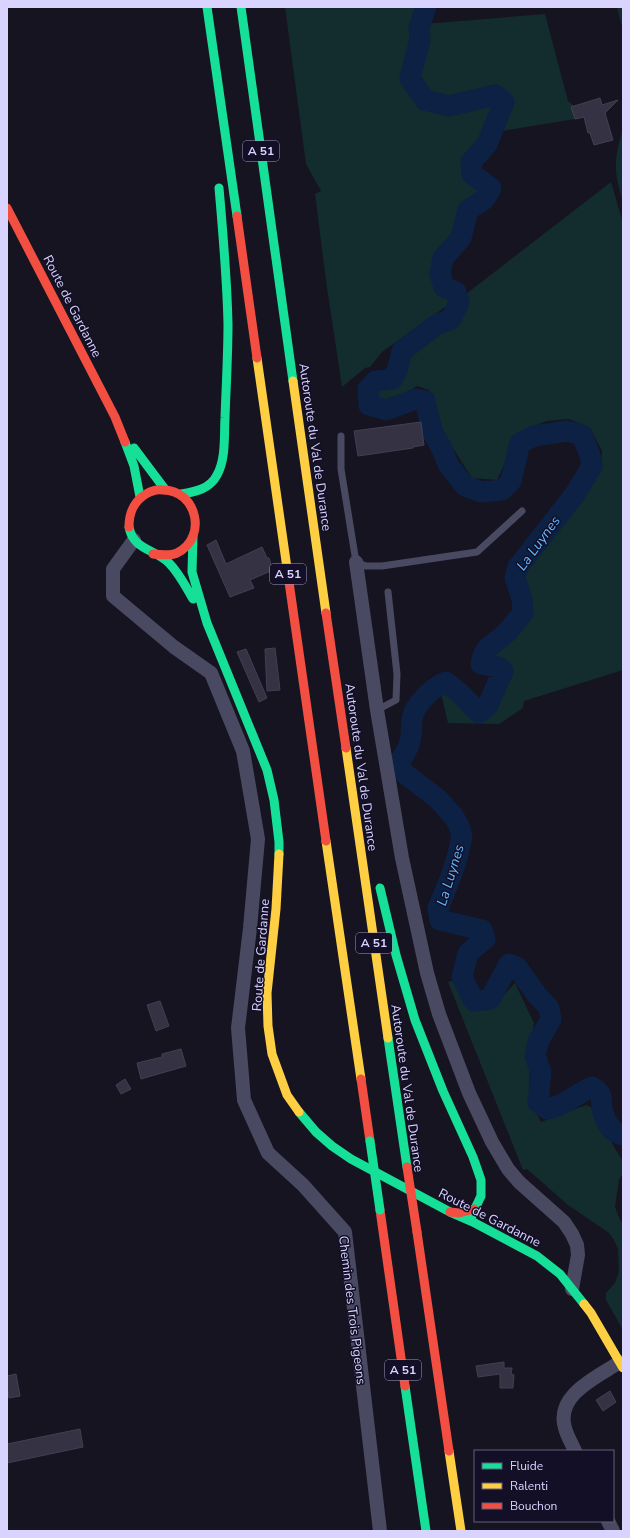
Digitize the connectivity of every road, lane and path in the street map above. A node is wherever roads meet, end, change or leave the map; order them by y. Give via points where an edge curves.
1 (206, 7) edge
2 (241, 7) edge
3 (214, 123) dead end
4 (219, 178) dead end
5 (7, 208) edge
6 (115, 417) junction
7 (341, 436) dead end
8 (164, 488) junction
9 (181, 494) junction
10 (140, 497) junction
11 (522, 511) dead end
12 (193, 536) junction
13 (134, 540) junction
14 (316, 543) junction
15 (153, 554) junction
16 (356, 562) junction
17 (388, 592) dead end
18 (207, 623) junction
19 (378, 710) junction
20 (363, 799) dead end
21 (378, 881) dead end
22 (474, 1208) junction
23 (450, 1212) junction
24 (473, 1222) junction
25 (572, 1289) junction
26 (621, 1365) edge
27 (575, 1450) edge
28 (608, 1522) edge
29 (380, 1531) edge
30 (426, 1531) edge
31 (461, 1531) edge
32 (613, 1531) edge

1 - 3 main road
1 - 30 main road, A 51, bridge
2 - 14 main road, Autoroute du Val de Durance / A 51
4 - 9 main road via 228,323 222,458 216,477 207,487
5 - 6 main road, Route de Gardanne
6 - 8 main road via 143,462
6 - 10 main road via 134,466
7 - 16 lane via 341,469
8 - 9 main road
8 - 10 main road via 151,490
9 - 12 main road via 193,508 196,518
10 - 13 main road via 132,506 129,517 129,529
11 - 16 lane via 477,552 382,566 366,566
12 - 15 main road via 186,546 176,553 165,556
12 - 18 main road via 192,572
13 - 15 main road via 142,549
13 - 29 street, Chemin des Trois Pigeons via 113,569 113,596 174,647 211,673 243,751 258,839 238,1028 244,1100 268,1153 303,1185 345,1232
14 - 20 main road
14 - 31 main road, Autoroute du Val de Durance / A 51, bridge
15 - 18 main road via 168,562 176,572
16 - 19 street
17 - 19 lane via 397,674 396,700
18 - 23 main road, Route de Gardanne via 265,764 274,800 279,842 278,873 267,993 272,1054 281,1080 294,1106 332,1146 350,1159
19 - 25 street via 402,858 427,973 439,1014 480,1119 508,1169 564,1222 572,1234 578,1255
21 - 22 main road via 388,927 415,1021 481,1181 480,1203
22 - 23 main road
22 - 24 main road via 471,1217
23 - 24 main road, Route de Gardanne
24 - 25 main road, Route de Gardanne via 543,1260 560,1274
25 - 26 main road, Route de Gardanne via 600,1327
26 - 27 street via 574,1392 568,1401 563,1417 564,1428
28 - 32 street

